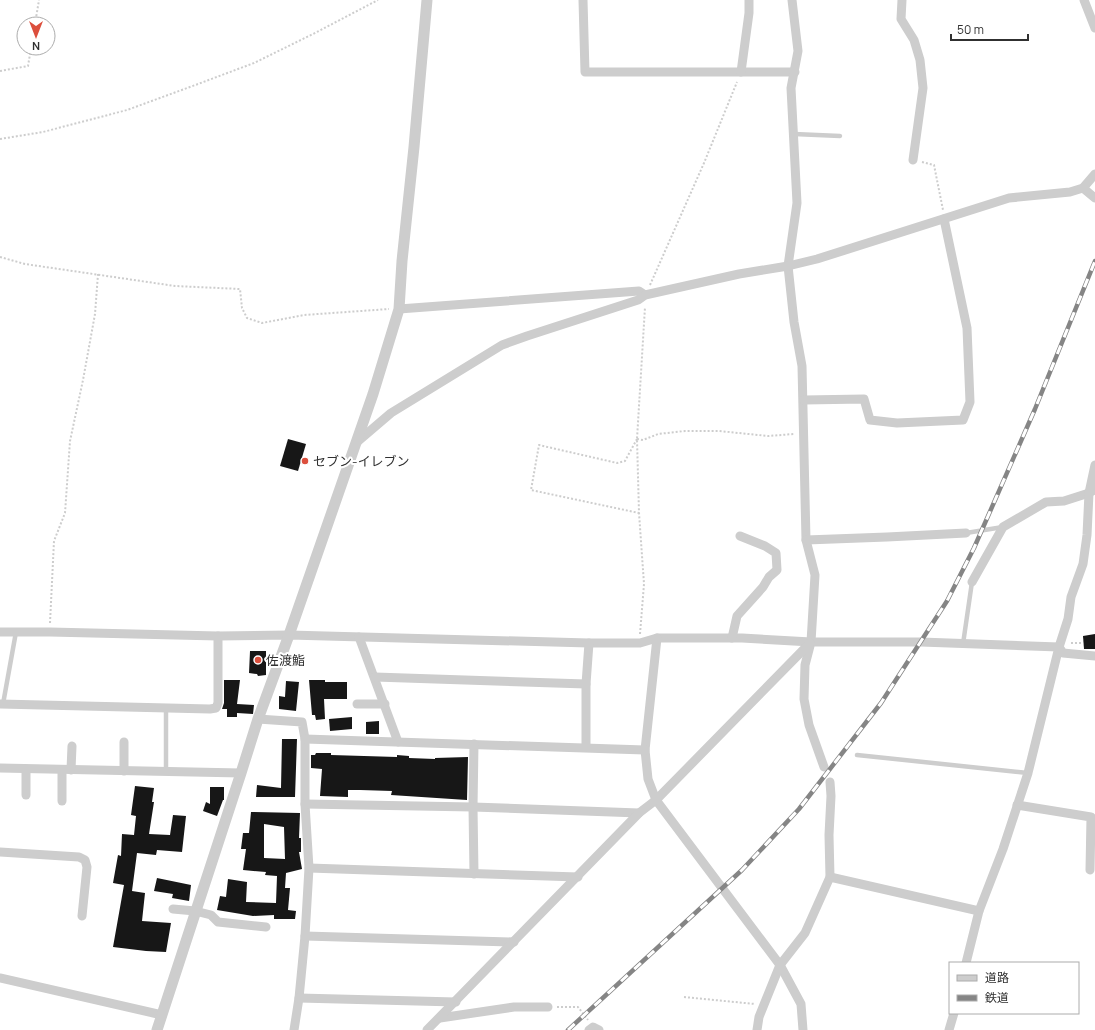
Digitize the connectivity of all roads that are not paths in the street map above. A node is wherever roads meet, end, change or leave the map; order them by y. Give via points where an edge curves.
1 (427, 0) edge
2 (583, 0) edge
3 (749, 0) edge
4 (792, 0) edge
5 (902, 0) edge
6 (1085, 1) edge
7 (1095, 1) edge
8 (1095, 28) edge
9 (741, 72) junction
10 (795, 72) junction
11 (794, 134) junction
12 (840, 136) dead end
13 (913, 160) road end
14 (1095, 174) edge
15 (1083, 188) junction
16 (1095, 198) edge
17 (944, 219) junction
18 (788, 266) junction
19 (645, 295) junction
20 (399, 309) junction
21 (804, 400) junction
22 (357, 442) junction
23 (1095, 465) edge
24 (1092, 492) edge
25 (1003, 527) junction
26 (966, 533) joint
27 (740, 536) dead end
28 (806, 540) junction
29 (972, 582) joint
30 (0, 632) edge
31 (16, 632) junction
32 (290, 635) junction
33 (218, 636) junction
34 (359, 637) junction
35 (657, 638) junction
36 (732, 638) junction
37 (811, 642) junction
38 (589, 643) junction
39 (963, 644) junction
40 (1059, 647) junction
41 (1095, 656) edge
42 (375, 678) junction
43 (586, 684) junction
44 (2, 704) edge
45 (357, 704) dead end
46 (385, 704) junction
47 (166, 707) junction
48 (258, 718) junction
49 (305, 739) junction
50 (124, 742) dead end
51 (398, 742) junction
52 (474, 744) junction
53 (72, 746) dead end
54 (586, 747) junction
55 (645, 750) junction
56 (857, 755) dead end
57 (824, 767) dead end
58 (0, 768) edge
59 (26, 769) junction
60 (67, 770) junction
61 (124, 771) junction
62 (166, 772) junction
63 (1028, 773) junction
64 (241, 774) junction
65 (830, 782) dead end
66 (26, 795) dead end
67 (656, 800) junction
68 (62, 801) dead end
69 (305, 804) junction
70 (1018, 805) junction
71 (473, 808) junction
72 (639, 813) junction
73 (0, 852) edge
74 (309, 868) junction
75 (1090, 870) dead end
76 (474, 874) junction
77 (578, 877) junction
78 (830, 877) junction
79 (174, 909) dead end
80 (195, 911) junction
81 (980, 911) junction
82 (82, 916) dead end
83 (266, 927) dead end
84 (305, 936) junction
85 (514, 942) junction
86 (966, 962) edge
87 (780, 966) junction
88 (0, 978) edge
89 (299, 998) junction
90 (456, 1002) junction
91 (548, 1007) road end
92 (954, 1014) edge
93 (162, 1015) junction
94 (440, 1018) junction
95 (157, 1030) edge
96 (294, 1030) edge
97 (427, 1030) edge
98 (757, 1030) edge
99 (803, 1030) edge
100 (949, 1030) edge

1 - 20 street
2 - 9 street via 585,72
3 - 9 street
4 - 10 street via 798,51
5 - 13 street via 901,19 914,40 920,60 923,88
6 - 7 street
6 - 8 street
9 - 10 street
10 - 11 street via 791,88
11 - 12 lane
11 - 18 street via 797,203
14 - 15 street
15 - 16 street
15 - 17 street via 1070,192 1009,198
17 - 18 street
17 - 21 street via 967,328 970,402 963,420 897,423 870,420 864,399
18 - 19 street
18 - 21 street via 802,366
19 - 20 street via 639,291
19 - 22 street via 638,300 502,345 391,413
20 - 22 street
21 - 28 street
22 - 32 street
23 - 24 street
24 - 25 street via 1064,501 1046,502
24 - 40 street via 1083,564 1071,597
25 - 26 lane
25 - 29 street
26 - 28 street
27 - 36 street via 776,553 777,570 737,616
28 - 37 street via 815,575
29 - 39 lane
30 - 31 street
31 - 33 street
31 - 44 lane
32 - 33 street
32 - 34 street
32 - 48 street
33 - 47 street via 216,708
34 - 38 street
34 - 42 street
35 - 36 street
35 - 38 street via 640,643
35 - 55 street
36 - 37 street
37 - 39 street
37 - 57 street via 805,665 804,699
37 - 67 street
38 - 43 street
39 - 40 street
40 - 41 street via 1063,653
40 - 63 street
42 - 43 street
42 - 46 street
43 - 54 street
44 - 47 street
45 - 46 street
46 - 51 street
47 - 62 lane
48 - 49 street via 302,722
48 - 64 street
49 - 51 street
49 - 69 street
50 - 61 street
51 - 52 street
52 - 54 street
52 - 71 street
53 - 60 street
54 - 55 street
55 - 67 street via 648,779
56 - 63 lane
58 - 59 street
59 - 60 street
59 - 66 street
60 - 61 street
60 - 68 street
61 - 62 street
62 - 64 street
63 - 70 street
64 - 80 street
65 - 78 street
67 - 72 street
67 - 87 street
69 - 71 street
69 - 74 street
70 - 75 street via 1091,817
70 - 81 street
71 - 72 street
71 - 76 street
72 - 77 street
73 - 82 street via 85,860 87,867
74 - 76 street
74 - 84 street
76 - 77 street
77 - 85 street
78 - 81 street
78 - 87 street via 805,933
79 - 80 street
80 - 83 street via 211,915 218,922
80 - 93 street
81 - 86 street
84 - 85 street
84 - 89 street
85 - 90 street
87 - 98 street via 759,1017
87 - 99 street via 801,1004
88 - 93 street
89 - 90 street
89 - 96 street
90 - 94 street
91 - 94 street via 514,1007
92 - 100 street
93 - 95 street
94 - 97 street

